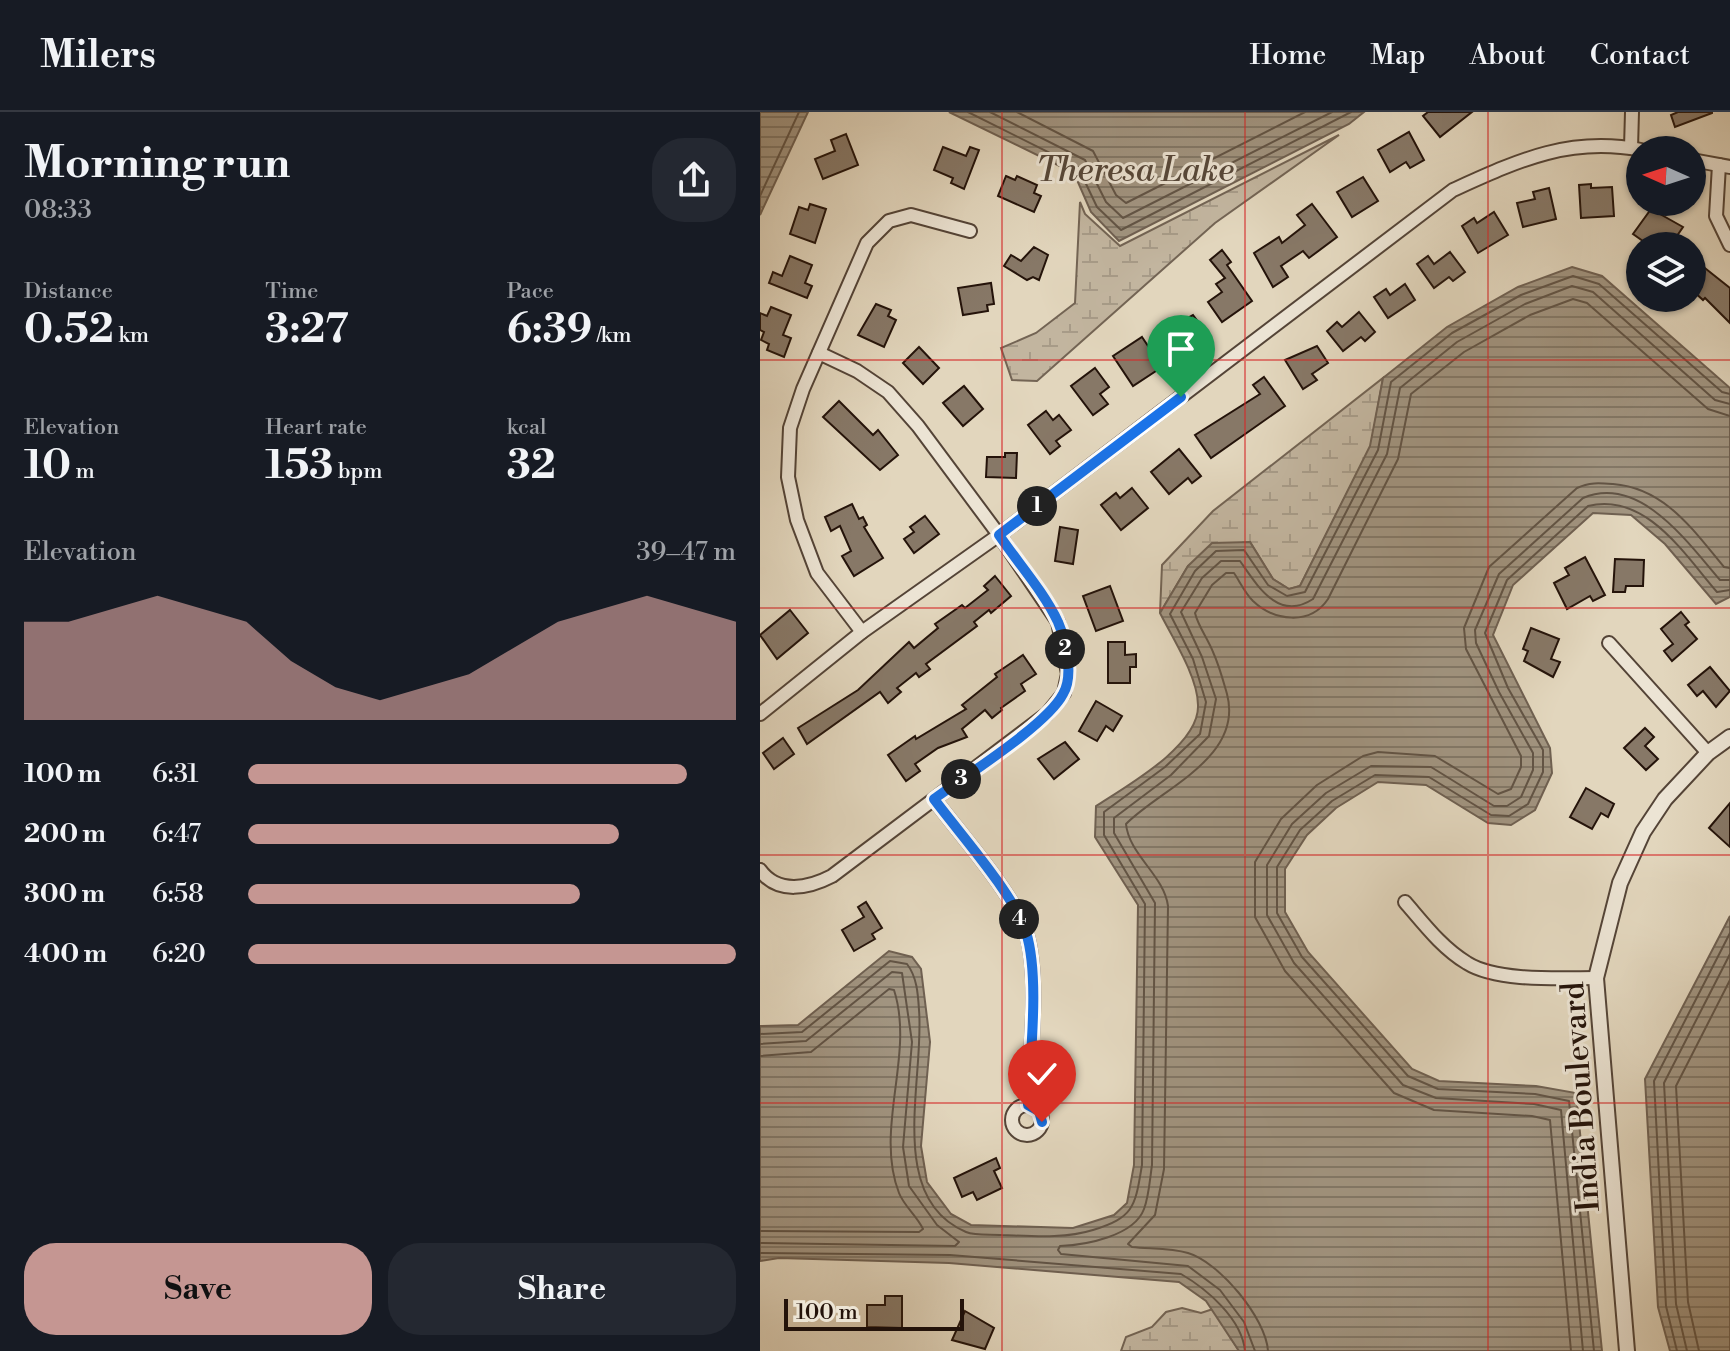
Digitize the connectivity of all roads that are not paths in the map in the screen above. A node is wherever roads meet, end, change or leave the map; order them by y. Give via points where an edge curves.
1 (1632, 112) edge
2 (1635, 136) edge
3 (1626, 149) edge
4 (1724, 166) edge
5 (970, 231) dead end
6 (1730, 245) edge
7 (819, 353) junction
8 (999, 535) junction
9 (862, 632) junction
10 (1609, 643) dead end
11 (760, 714) edge
12 (1730, 737) edge
13 (1708, 753) junction
14 (934, 799) junction
15 (760, 870) edge
16 (1405, 902) dead end
17 (1596, 978) junction
18 (1028, 1105) dead end
19 (1627, 1351) edge

1 - 2 street
3 - 8 street via 1568,146 1519,160 1453,190
4 - 6 street via 1716,216
5 - 7 street via 911,215 889,221 867,243
7 - 8 street via 888,392
7 - 9 street via 790,428 788,477 817,573
8 - 9 street
8 - 14 street via 1058,622 1067,662 1064,693 1047,714
9 - 11 street
10 - 13 street
12 - 13 street, India Boulevard
13 - 17 street, India Boulevard via 1665,799 1632,853
14 - 15 street via 809,888 788,886
14 - 18 street via 1025,931 1032,965
16 - 17 street via 1469,965 1545,978
17 - 19 street, India Boulevard

